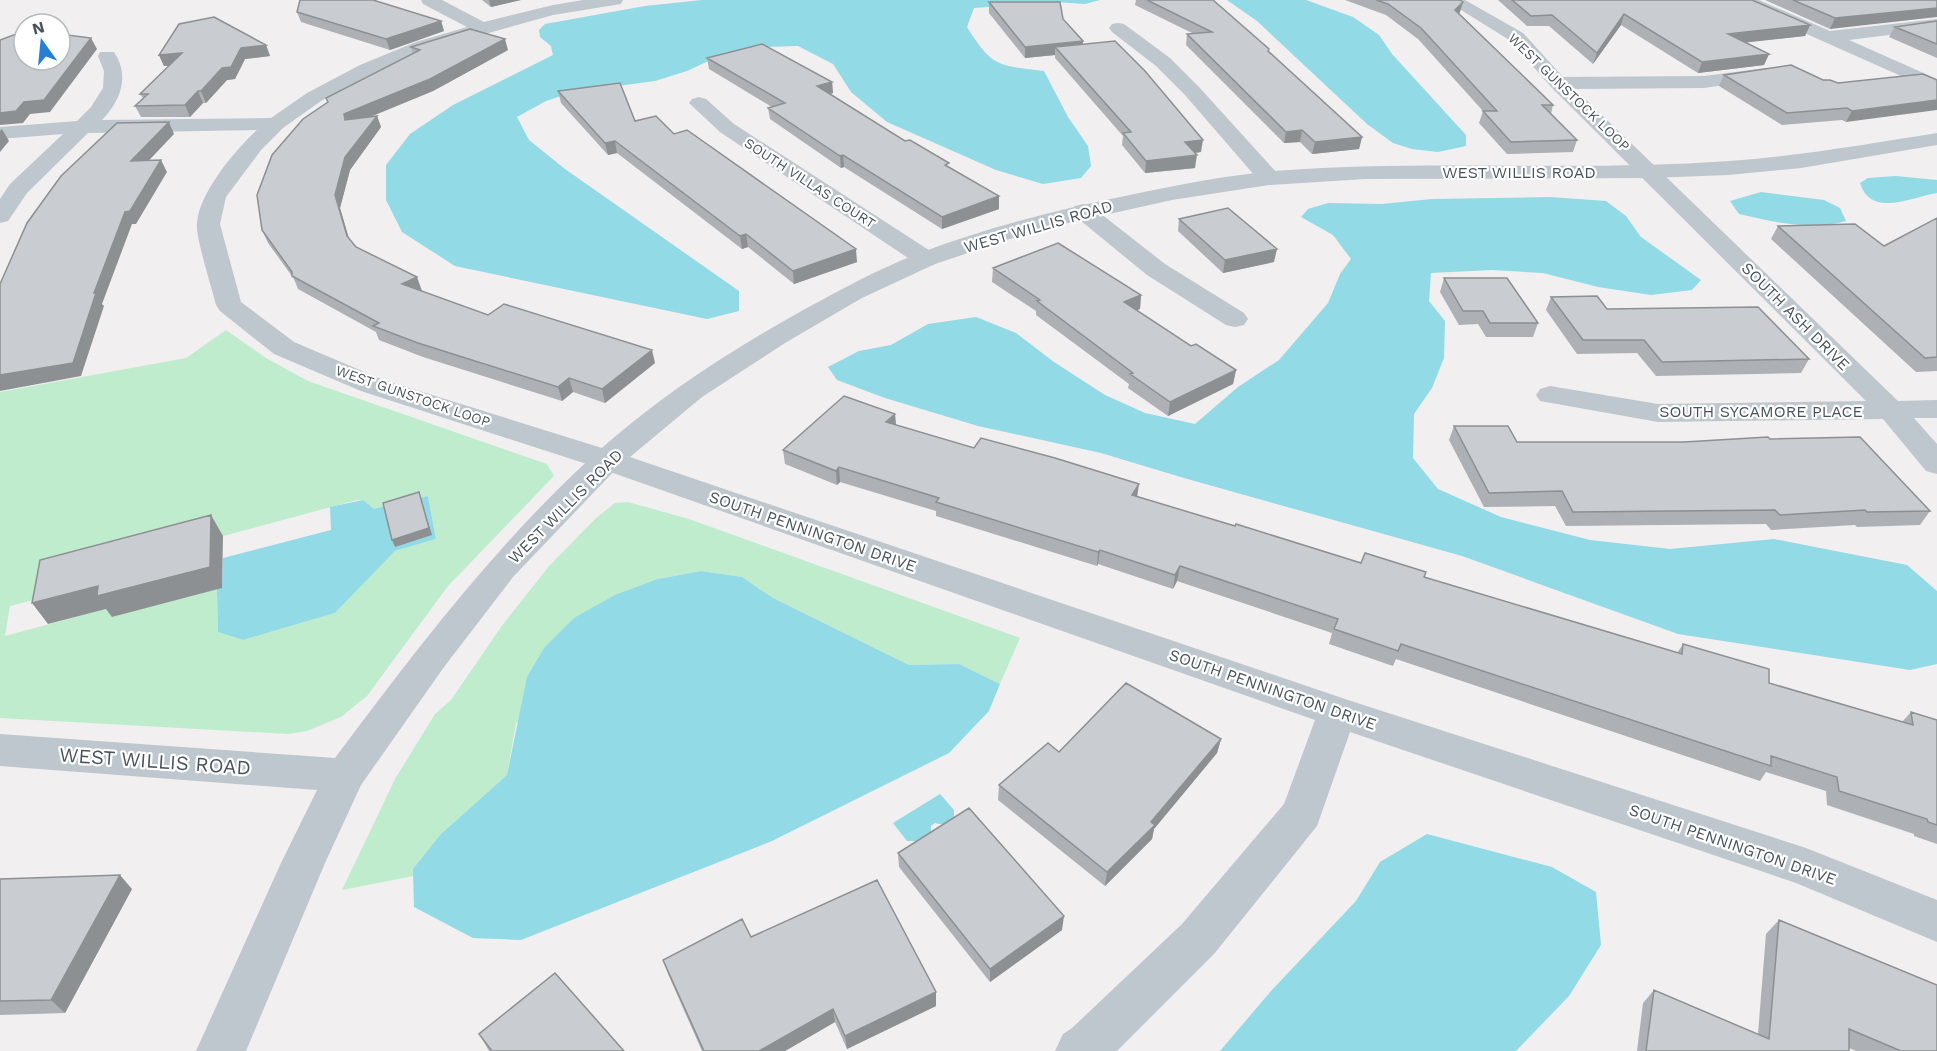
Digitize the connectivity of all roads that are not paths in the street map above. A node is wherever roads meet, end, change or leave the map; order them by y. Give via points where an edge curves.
1 (429, 0) edge
2 (615, 0) edge
3 (1453, 0) edge
4 (1745, 0) edge
5 (1937, 24) edge
6 (482, 28) junction
7 (1118, 28) dead end
8 (1828, 37) junction
9 (107, 56) dead end
10 (1783, 69) edge
11 (1558, 83) junction
12 (1937, 86) edge
13 (699, 103) dead end
14 (276, 124) junction
15 (85, 126) junction
16 (0, 133) edge
17 (1937, 139) edge
18 (1651, 171) junction
19 (1269, 178) junction
20 (1083, 211) junction
21 (0, 216) edge
22 (926, 259) junction
23 (1235, 319) dead end
24 (1550, 395) dead end
25 (1937, 409) edge
26 (1891, 410) junction
27 (607, 460) junction
28 (1937, 464) edge
29 (1337, 712) junction
30 (0, 750) edge
31 (345, 775) junction
32 (1937, 921) edge
33 (221, 1051) edge
34 (1080, 1051) edge

1 - 6 street
2 - 6 street, WEST GUNSTOCK LOOP
3 - 11 street, WEST GUNSTOCK LOOP via 1517,36
4 - 8 street
5 - 8 street
6 - 14 street, WEST GUNSTOCK LOOP via 422,46 367,69 314,97
7 - 19 street via 1163,62
8 - 12 street
9 - 15 street via 114,71 113,88
10 - 11 street via 1704,82
11 - 18 street, WEST GUNSTOCK LOOP
13 - 22 street, SOUTH VILLAS COURT via 727,128
14 - 15 street
14 - 27 street, WEST GUNSTOCK LOOP via 231,171 215,197 208,224 228,305 284,348 366,382
15 - 16 street
15 - 21 street via 18,189
17 - 18 street, WEST WILLIS ROAD via 1801,161
18 - 19 street, WEST WILLIS ROAD via 1365,172
18 - 26 street, SOUTH ASH DRIVE
19 - 20 street, WEST WILLIS ROAD
20 - 22 street, WEST WILLIS ROAD
20 - 23 street via 1118,243 1177,286
22 - 27 street, WEST WILLIS ROAD via 853,293 775,337 692,391
24 - 26 street, SOUTH SYCAMORE PLACE via 1658,413
25 - 26 street, SOUTH SYCAMORE PLACE
26 - 28 street, SOUTH ASH DRIVE
27 - 29 street, SOUTH PENNINGTON DRIVE
27 - 31 street, WEST WILLIS ROAD via 501,569
29 - 32 street, SOUTH PENNINGTON DRIVE via 1806,867
29 - 34 street via 1302,813 1198,939
30 - 31 street, WEST WILLIS ROAD
31 - 33 street, WEST WILLIS ROAD

